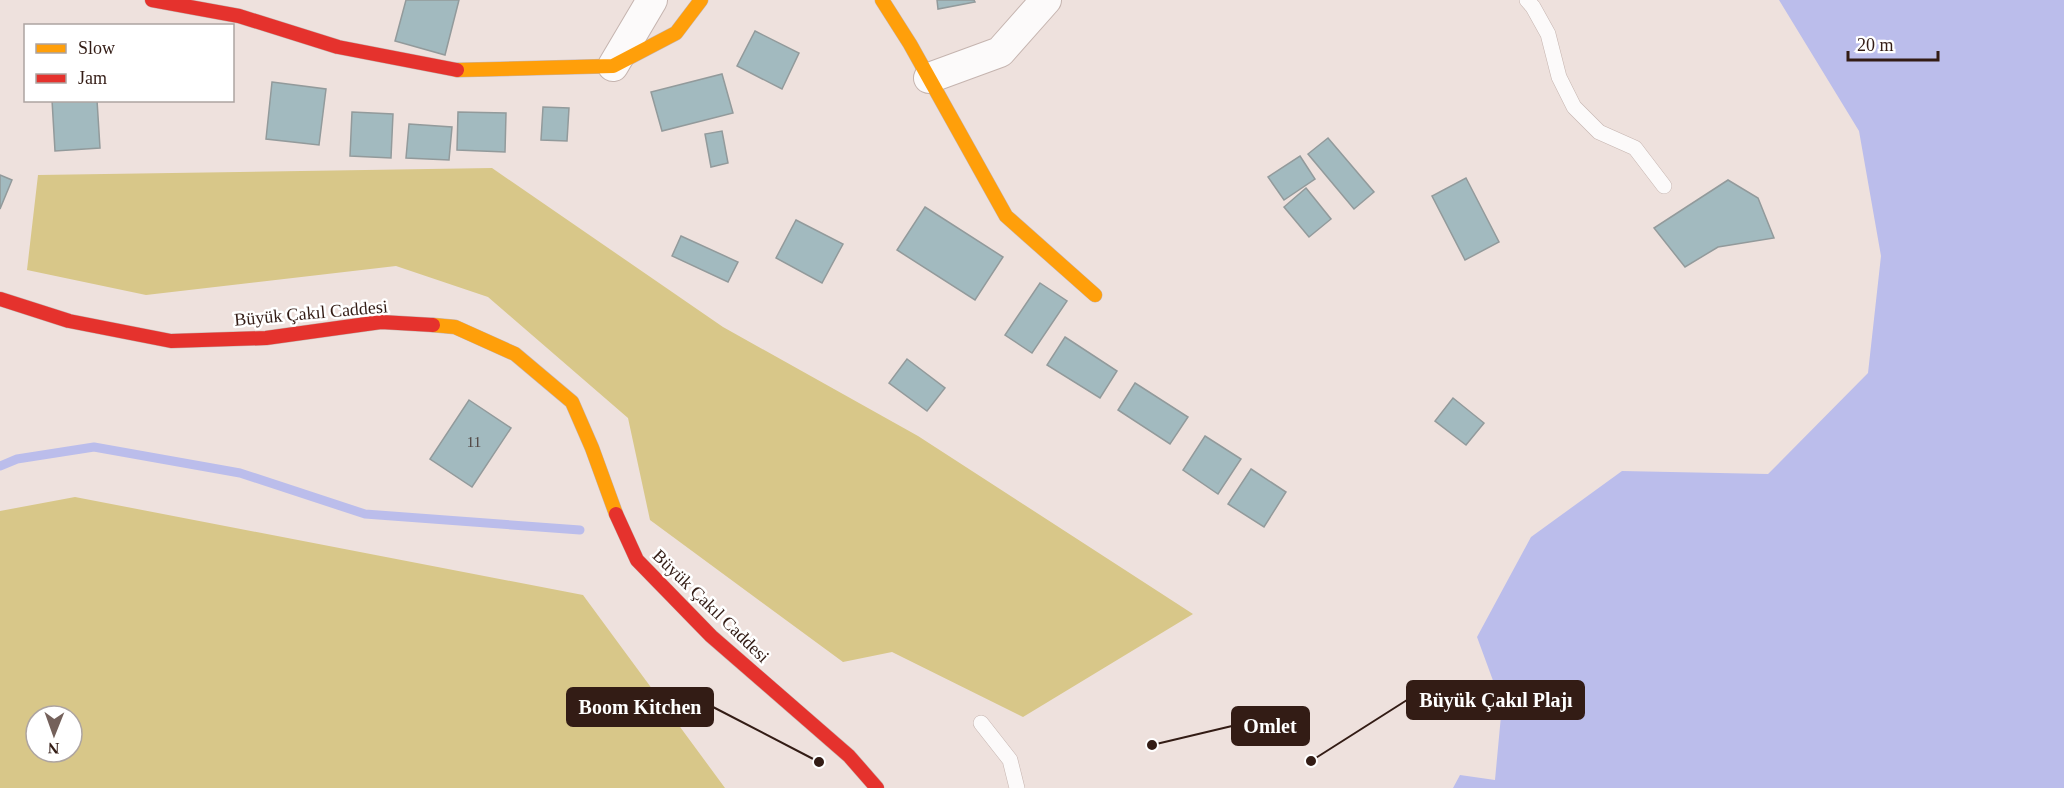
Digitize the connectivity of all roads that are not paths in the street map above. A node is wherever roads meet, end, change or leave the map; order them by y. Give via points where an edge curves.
1 (152, 0) edge
2 (652, 0) edge
3 (701, 0) edge
4 (882, 0) edge
5 (1046, 0) edge
6 (1527, 0) edge
7 (613, 66) junction
8 (929, 78) junction
9 (1664, 186) dead end
10 (1095, 295) dead end
11 (0, 299) edge
12 (981, 723) dead end
13 (877, 788) edge
14 (1017, 788) edge

1 - 7 street via 239,16 338,47 453,70
2 - 7 street
3 - 7 street via 676,33
4 - 8 street
5 - 8 street via 1000,52
6 - 9 lane via 1548,34 1559,77 1574,106 1599,132 1635,148
8 - 10 street via 1006,216
11 - 13 street, Büyük Çakıl Caddesi via 69,321 171,341 266,338 381,322 455,327 515,354 572,402 637,560 711,636 849,756
12 - 14 lane via 1010,760

